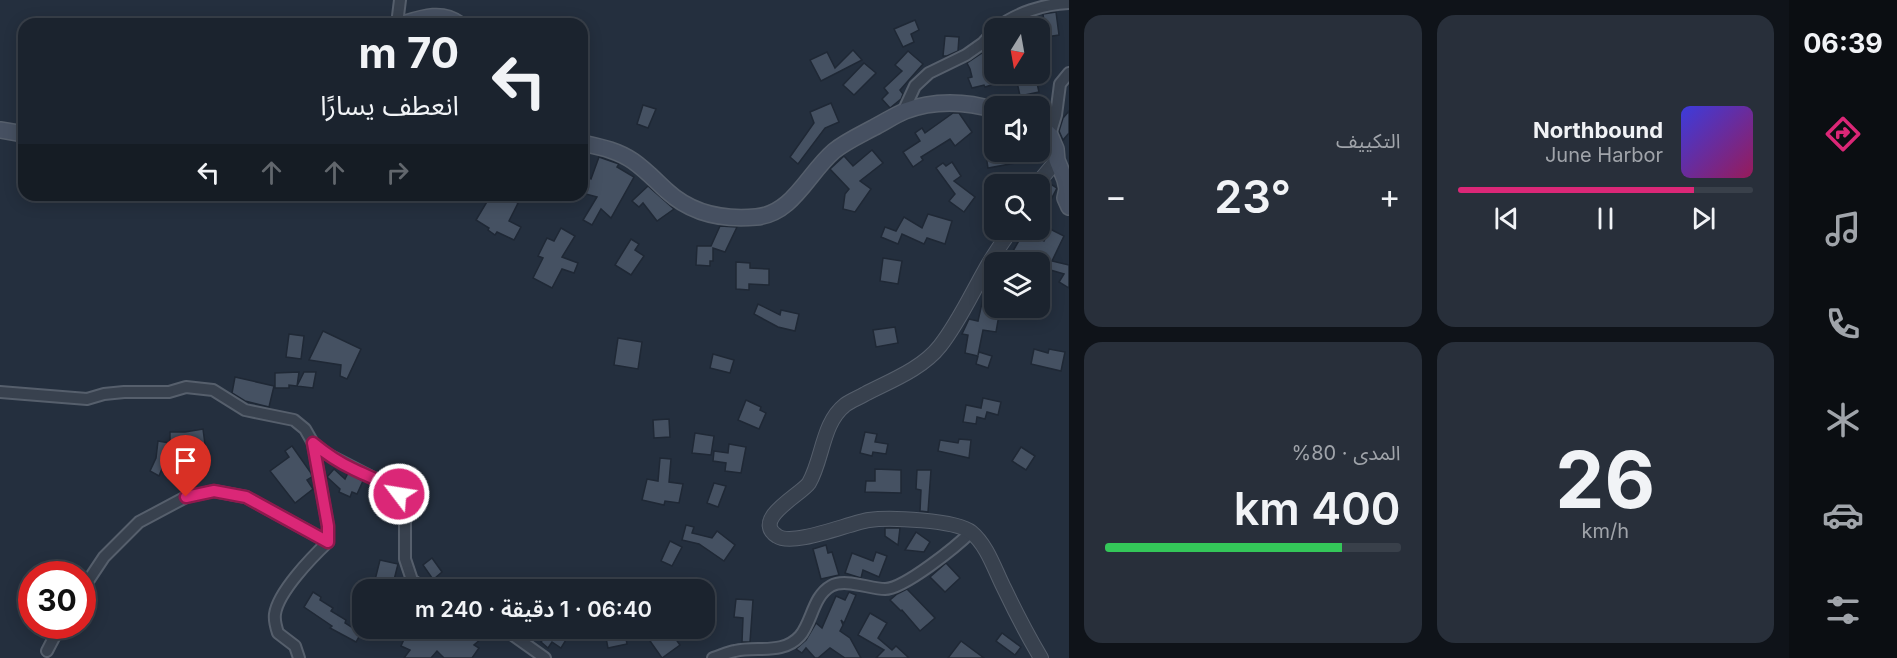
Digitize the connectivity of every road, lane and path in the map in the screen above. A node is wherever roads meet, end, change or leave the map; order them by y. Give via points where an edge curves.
1 (400, 0) edge
2 (1069, 3) edge
3 (398, 18) edge
4 (422, 18) edge
5 (449, 18) edge
6 (1013, 18) edge
7 (984, 43) edge
8 (1069, 73) edge
9 (984, 106) edge
10 (903, 112) junction
11 (1050, 124) edge
12 (0, 130) edge
13 (18, 133) edge
14 (1050, 139) edge
15 (588, 144) edge
16 (1057, 160) junction
17 (1045, 174) edge
18 (1069, 207) edge
19 (1005, 240) edge
20 (0, 392) edge
21 (313, 443) junction
22 (971, 532) junction
23 (328, 542) junction
24 (96, 569) edge
25 (412, 579) edge
26 (53, 639) edge
27 (518, 639) edge
28 (47, 651) dead end
29 (299, 658) edge
30 (545, 658) edge
31 (713, 658) edge
32 (1041, 658) edge

1 - 3 street
2 - 6 street via 1054,3
4 - 5 main road
7 - 10 street via 929,74 915,86
8 - 11 street via 1060,84 1056,115
9 - 10 main road via 949,103
10 - 15 main road via 834,151 790,201 774,213 756,217 722,217 692,209 633,160
12 - 13 main road
14 - 16 main road
16 - 17 street
16 - 18 main road
19 - 22 street via 940,346 917,366 844,405 834,417 808,484 778,509 771,520 776,536 786,540 871,519 958,524
20 - 21 street via 87,399 124,392 201,388 213,390 245,411 294,420
21 - 23 street
21 - 25 street via 350,468 392,487 405,502 405,559
22 - 31 street via 951,552 894,588 846,583 831,586 822,594 799,637 788,645 736,650
22 - 32 street via 989,555
23 - 24 street via 246,497 214,491 186,497 139,522
23 - 29 street via 284,594 275,614 278,633 295,646
26 - 28 street
27 - 30 street

